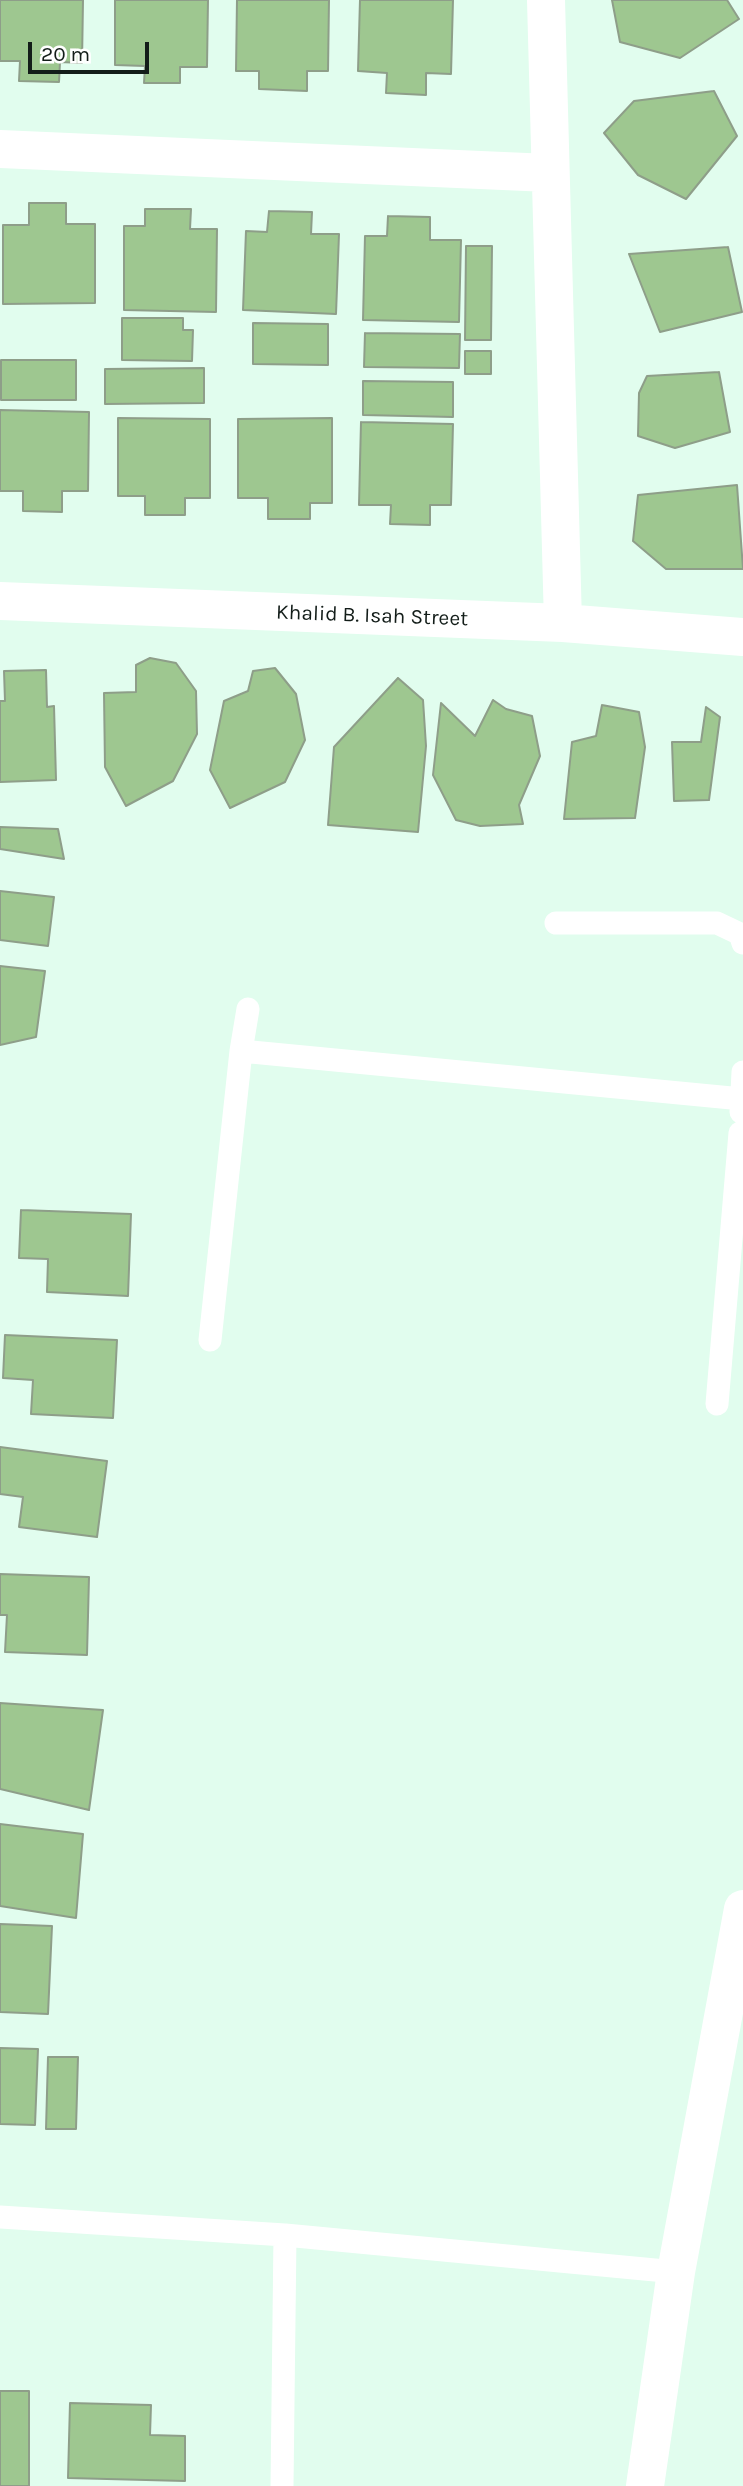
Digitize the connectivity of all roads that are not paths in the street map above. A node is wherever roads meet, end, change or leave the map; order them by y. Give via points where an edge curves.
1 (547, 0) edge
2 (0, 149) edge
3 (549, 173) junction
4 (0, 601) edge
5 (562, 623) junction
6 (743, 637) edge
7 (556, 923) dead end
8 (743, 943) edge
9 (248, 1009) dead end
10 (241, 1051) junction
11 (743, 1072) edge
12 (742, 1099) edge
13 (742, 1133) edge
14 (210, 1340) dead end
15 (717, 1404) dead end
16 (743, 1909) edge
17 (0, 2217) edge
18 (285, 2235) junction
19 (676, 2272) junction
20 (282, 2486) edge
21 (645, 2486) edge

1 - 3 street
2 - 3 street
3 - 5 street
4 - 5 street, Khalid B. Isah Street
5 - 6 street, Khalid B. Isah Street
7 - 8 lane via 717,923 740,933
9 - 10 lane
10 - 12 lane
10 - 14 lane
11 - 12 lane
12 - 13 lane
13 - 15 lane
16 - 19 street
17 - 18 lane
18 - 19 lane
18 - 20 lane
19 - 21 street

